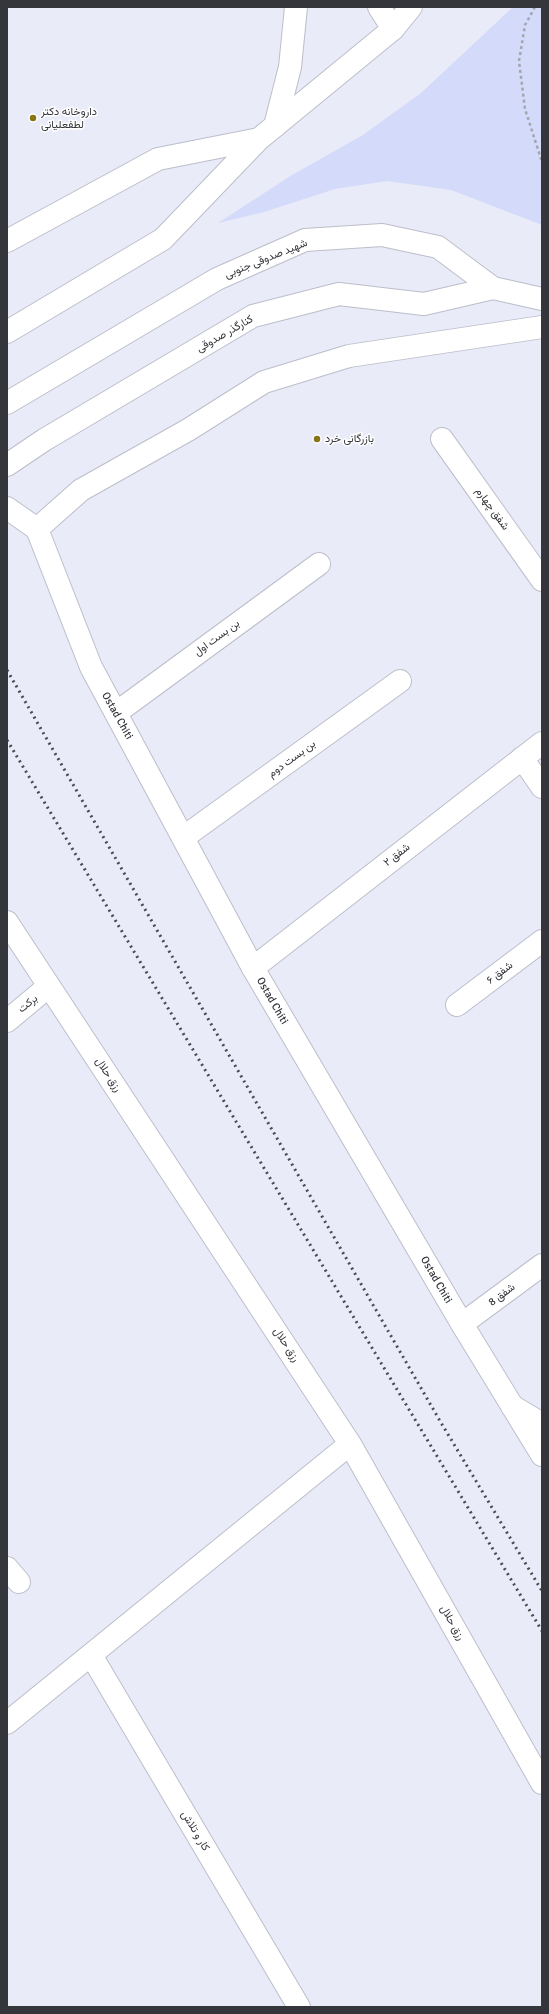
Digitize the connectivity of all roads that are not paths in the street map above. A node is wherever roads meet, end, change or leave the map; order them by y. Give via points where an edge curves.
1 (296, 7) edge
2 (379, 7) edge
3 (411, 7) edge
4 (393, 29) junction
5 (267, 133) junction
6 (7, 241) edge
7 (493, 288) junction
8 (542, 299) edge
9 (542, 327) edge
10 (7, 332) edge
11 (7, 403) edge
12 (442, 439) dead end
13 (7, 465) edge
14 (7, 508) edge
15 (37, 529) junction
16 (318, 564) dead end
17 (542, 580) edge
18 (400, 681) dead end
19 (116, 713) junction
20 (542, 743) edge
21 (522, 758) junction
22 (542, 787) edge
23 (184, 837) junction
24 (7, 922) edge
25 (542, 941) edge
26 (253, 968) junction
27 (50, 986) junction
28 (457, 1005) dead end
29 (7, 1021) edge
30 (542, 1265) edge
31 (462, 1324) junction
32 (512, 1406) junction
33 (542, 1424) edge
34 (350, 1444) junction
35 (542, 1455) edge
36 (90, 1655) junction
37 (7, 1723) edge
38 (542, 1783) edge
39 (299, 2007) edge

1 - 5 street via 290,67
2 - 4 street
3 - 4 street
4 - 5 street
5 - 6 street via 158,159
5 - 10 street via 163,239
7 - 8 street, شهید صدوقی جنوبی
7 - 11 street, شهید صدوقی جنوبی via 438,247 382,235 305,240 217,279
7 - 13 street, کنارگذر صدوقی via 424,304 339,294 253,316 44,440
9 - 15 street via 349,356 264,382 188,430 81,490
12 - 17 street, شفق چهارم
14 - 15 street
15 - 19 street, Ostad Chiti via 91,666
16 - 19 street, بن بست اول
18 - 23 street, بن بست دوم
19 - 23 street, Ostad Chiti
20 - 21 street, شفق ۲
21 - 22 street
21 - 26 street, شفق ۲
23 - 26 street, Ostad Chiti
24 - 27 street, رزق حلال
25 - 28 street, شفق ۶
26 - 31 street, Ostad Chiti
27 - 29 street, برکت
27 - 34 street, رزق حلال
30 - 31 street, شفق 8
31 - 32 street, Ostad Chiti
32 - 33 street
32 - 35 street, Ostad Chiti
34 - 36 street
34 - 38 street, رزق حلال
36 - 37 street
36 - 39 street, کار و تلاش

